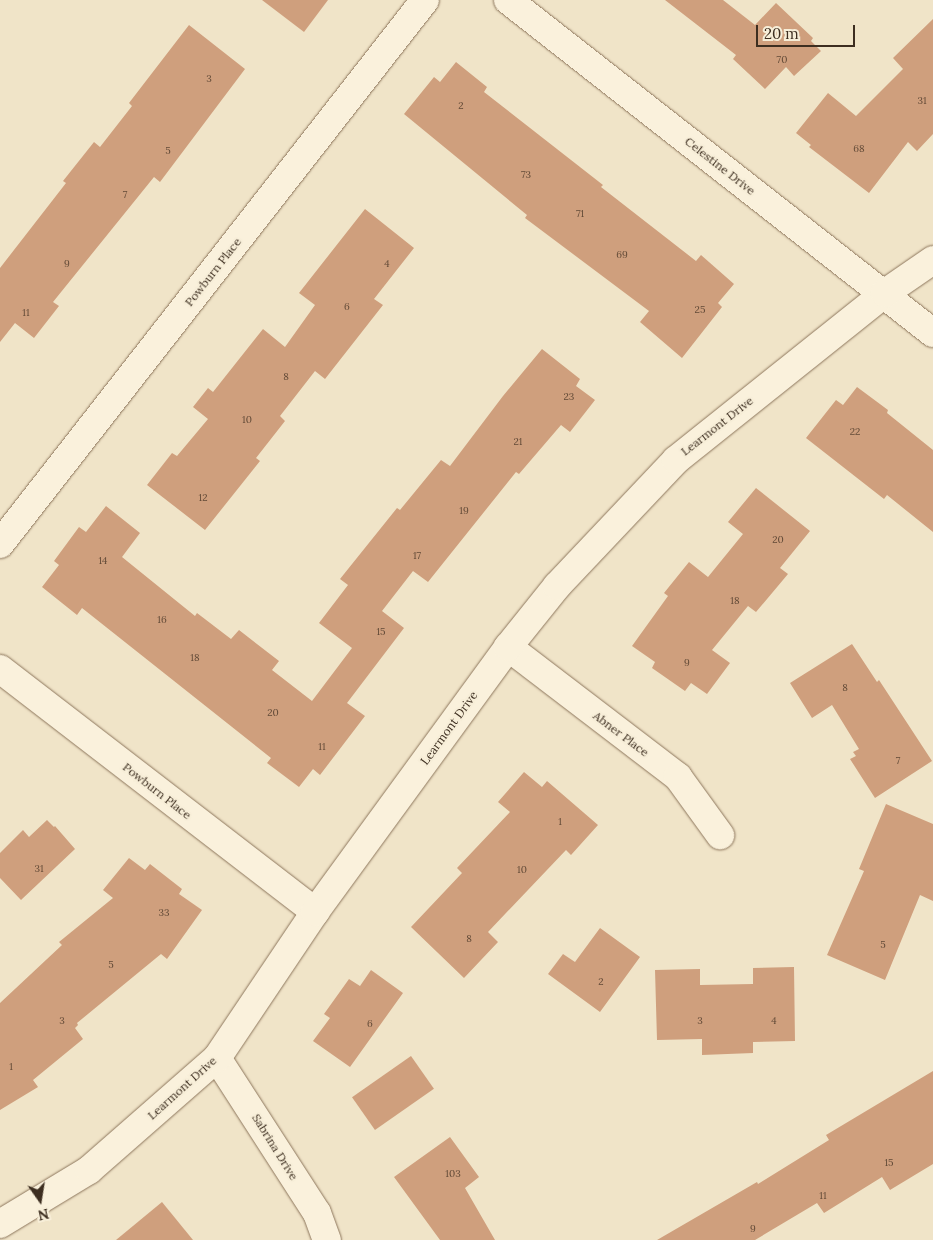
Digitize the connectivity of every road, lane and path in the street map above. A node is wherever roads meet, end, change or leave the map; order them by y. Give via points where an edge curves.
1 (425, 0) edge
2 (508, 0) edge
3 (933, 260) edge
4 (885, 293) junction
5 (933, 333) edge
6 (0, 544) edge
7 (508, 647) junction
8 (0, 669) edge
9 (720, 835) dead end
10 (315, 912) junction
11 (217, 1058) junction
12 (0, 1224) edge
13 (327, 1240) edge

1 - 6 street, Powburn Place
2 - 4 street, Celestine Drive
3 - 4 street, Learmont Drive
4 - 5 street, Celestine Drive
4 - 7 street, Learmont Drive via 676,460 557,586
7 - 9 street, Abner Place via 678,777
7 - 10 street, Learmont Drive
8 - 10 street, Powburn Place
10 - 11 street, Learmont Drive
11 - 12 street, Learmont Drive via 89,1170
11 - 13 street, Sabrina Drive via 317,1213

